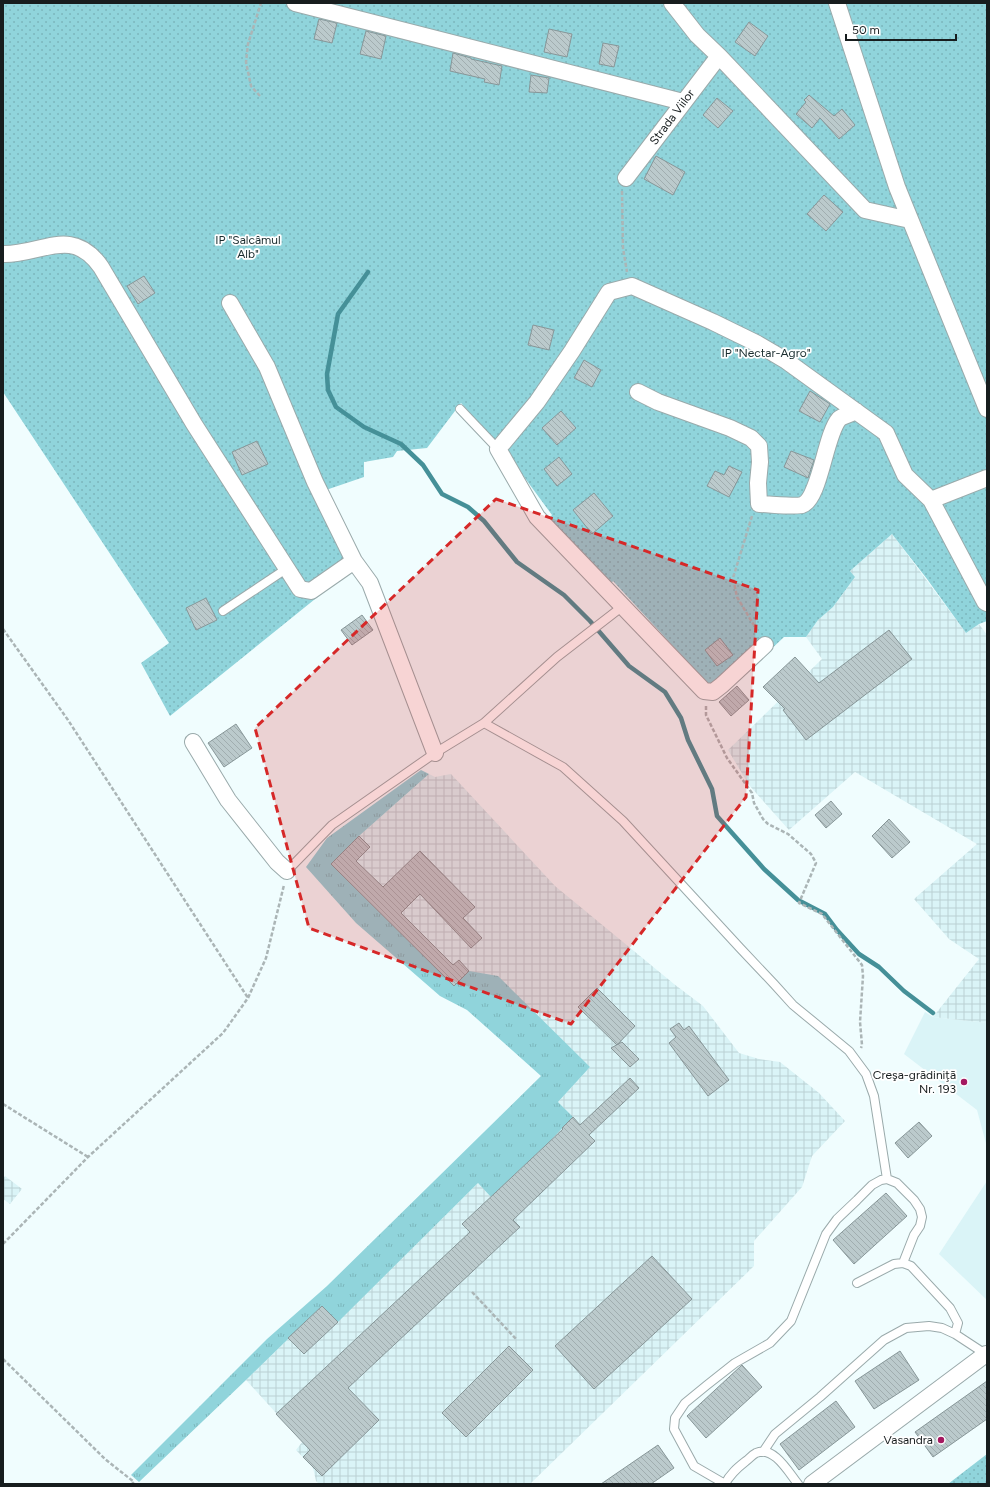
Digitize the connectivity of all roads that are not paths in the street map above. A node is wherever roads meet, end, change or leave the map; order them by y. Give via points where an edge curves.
1 (295, 3) edge
2 (672, 3) edge
3 (837, 3) edge
4 (719, 56) junction
5 (683, 102) junction
6 (626, 178) road end
7 (910, 220) junction
8 (3, 254) edge
9 (230, 303) dead end
10 (638, 392) dead end
11 (460, 409) dead end
12 (987, 409) edge
13 (856, 412) junction
14 (498, 449) junction
15 (987, 478) edge
16 (932, 500) junction
17 (354, 561) junction
18 (286, 569) junction
19 (987, 603) edge
20 (623, 606) junction
21 (223, 611) dead end
22 (765, 645) road end
23 (484, 723) junction
24 (193, 742) dead end
25 (435, 753) junction
26 (287, 871) joint
27 (886, 1179) junction
28 (903, 1263) junction
29 (857, 1283) dead end
30 (955, 1334) junction
31 (986, 1354) edge
32 (763, 1452) junction
33 (725, 1484) edge
34 (798, 1484) edge
35 (812, 1484) edge

1 - 5 street
2 - 4 street via 697,35
3 - 7 street
4 - 5 street, Strada Viilor
4 - 7 street via 865,210
5 - 6 street, Strada Viilor
7 - 12 street
8 - 18 street via 65,244 85,250 94,258 194,424
9 - 17 street via 267,367 315,482
10 - 13 street via 751,438 759,446 760,504 802,506 808,501 814,491 833,430 840,418
11 - 14 lane
13 - 14 street via 785,360 762,347 632,286 609,292 536,402
13 - 16 street via 886,433 905,475
14 - 20 street via 537,517
15 - 16 street
16 - 19 street
17 - 18 street via 311,591 300,589
17 - 25 street via 370,583
18 - 21 lane
20 - 22 street via 704,691 713,692
20 - 23 lane via 557,657
23 - 25 lane
23 - 27 lane via 563,767 623,821 793,1006 849,1051 866,1074 874,1096
24 - 26 street via 228,800
25 - 26 lane via 332,825
27 - 28 lane via 897,1184 914,1200 922,1217
27 - 33 lane via 872,1185 826,1234 791,1321 770,1343 735,1363 685,1403 675,1418 674,1429 694,1466
28 - 29 lane via 894,1264
28 - 30 lane via 911,1266 950,1308 958,1323
30 - 31 lane
30 - 32 lane via 942,1328 918,1326 906,1328 884,1340 775,1434
31 - 35 street
32 - 33 lane via 755,1454 730,1474
32 - 34 lane via 777,1458

